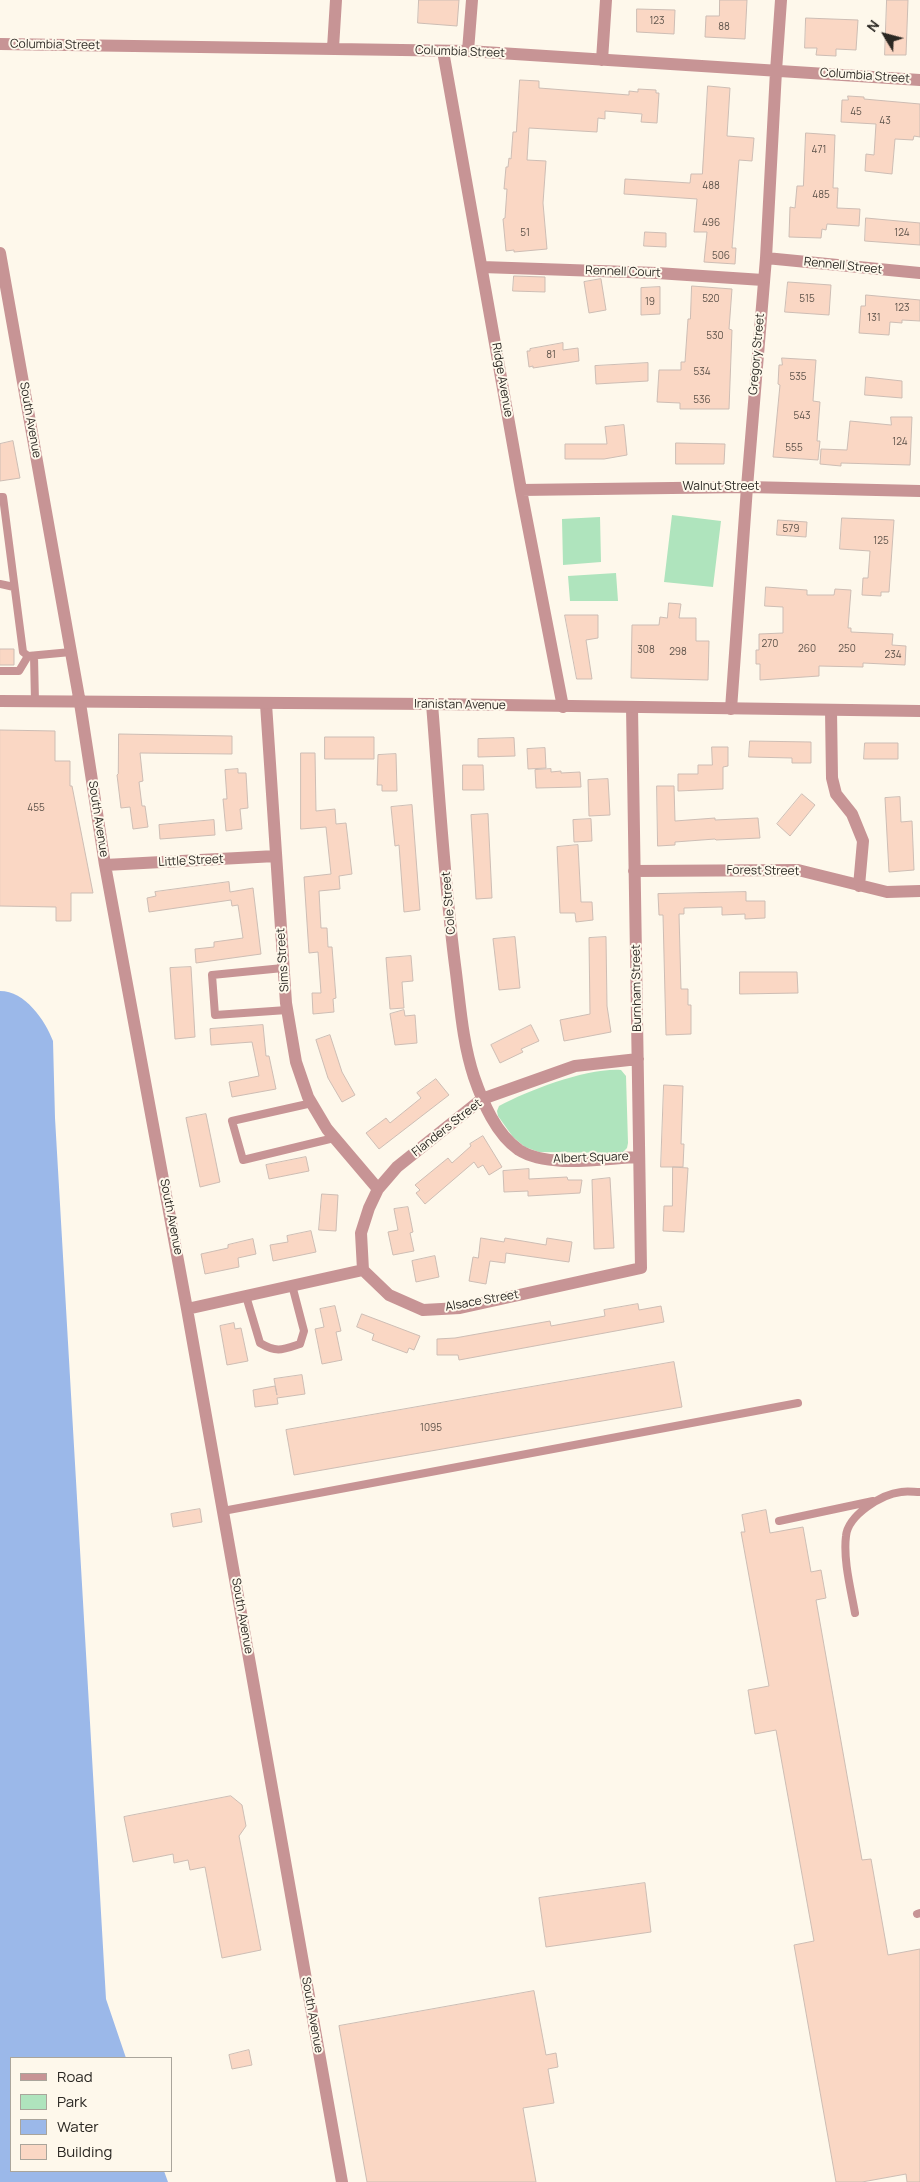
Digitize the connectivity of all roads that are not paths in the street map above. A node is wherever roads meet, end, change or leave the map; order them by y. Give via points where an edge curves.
1 (336, 0) edge
2 (472, 0) edge
3 (606, 0) edge
4 (781, 0) edge
5 (0, 44) edge
6 (333, 48) junction
7 (443, 51) junction
8 (468, 51) junction
9 (602, 60) junction
10 (776, 71) junction
11 (920, 80) edge
12 (0, 253) edge
13 (766, 258) junction
14 (482, 267) junction
15 (920, 273) edge
16 (763, 280) junction
17 (746, 487) junction
18 (521, 490) junction
19 (920, 491) edge
20 (0, 497) edge
21 (0, 584) edge
22 (14, 587) junction
23 (14, 651) dead end
24 (71, 652) junction
25 (28, 654) junction
26 (0, 671) edge
27 (0, 701) edge
28 (35, 702) junction
29 (80, 703) junction
30 (266, 704) junction
31 (432, 704) junction
32 (632, 707) junction
33 (563, 708) junction
34 (731, 709) junction
35 (831, 710) junction
36 (920, 711) edge
37 (276, 856) junction
38 (105, 865) junction
39 (634, 871) junction
40 (859, 886) junction
41 (920, 891) edge
42 (284, 968) junction
43 (287, 1010) junction
44 (638, 1059) junction
45 (482, 1099) junction
46 (312, 1103) junction
47 (334, 1138) junction
48 (639, 1157) junction
49 (378, 1189) junction
50 (641, 1268) joint
51 (363, 1270) junction
52 (292, 1285) junction
53 (246, 1296) junction
54 (187, 1309) junction
55 (798, 1404) dead end
56 (920, 1492) edge
57 (875, 1500) junction
58 (223, 1511) junction
59 (779, 1521) dead end
60 (855, 1613) dead end
61 (342, 2182) edge

1 - 6 street
2 - 8 street
3 - 9 street
4 - 10 street, Gregory Street
5 - 6 street, Columbia Street
6 - 7 street, Columbia Street
7 - 8 street, Columbia Street
7 - 14 street, Ridge Avenue
8 - 9 street, Columbia Street
9 - 10 street, Columbia Street
10 - 11 street, Columbia Street
10 - 13 street, Gregory Street
12 - 24 street, South Avenue
13 - 15 street, Rennell Street
13 - 16 street, Gregory Street
14 - 16 street, Rennell Court
14 - 18 street, Ridge Avenue
16 - 17 street, Gregory Street
17 - 18 street, Walnut Street
17 - 19 street, Walnut Street
17 - 34 street, Gregory Street
18 - 33 street, Ridge Avenue
20 - 22 lane via 4,497
21 - 22 lane
22 - 25 lane
23 - 25 lane
24 - 25 lane
24 - 29 street, South Avenue
25 - 26 lane via 18,671
25 - 28 lane
27 - 28 street, Iranistan Avenue
28 - 29 street, Iranistan Avenue
29 - 30 street, Iranistan Avenue
29 - 38 street, South Avenue
30 - 31 street, Iranistan Avenue
30 - 37 street, Sims Street
31 - 33 street, Iranistan Avenue
31 - 45 street, Cole Street via 459,998 466,1045
32 - 33 street, Iranistan Avenue
32 - 34 street, Iranistan Avenue
32 - 39 street, Burnham Street
34 - 35 street, Iranistan Avenue
35 - 36 street, Iranistan Avenue
35 - 40 street via 832,778 836,794 852,814 863,841
37 - 38 street, Little Street
37 - 42 street, Sims Street
38 - 54 street, South Avenue
39 - 40 street, Forest Street via 798,870
39 - 44 street, Burnham Street
40 - 41 street, Forest Street via 887,892
42 - 43 street, Sims Street
42 - 43 lane via 212,975 215,1015
43 - 46 street, Sims Street via 296,1062
44 - 45 street, Flanders Street via 575,1066
44 - 48 street, Burnham Street
45 - 48 street, Albert Square via 506,1139 532,1156 564,1161
45 - 49 street, Flanders Street via 397,1167
46 - 47 street, Sims Street
46 - 47 lane via 232,1121 242,1160
47 - 49 street, Sims Street
48 - 50 street, Burnham Street
49 - 51 street, Flanders Street via 361,1233
50 - 51 street, Alsace Street via 460,1308 423,1310 389,1295
51 - 52 street
52 - 53 street
52 - 53 lane via 304,1331 300,1344 280,1351 260,1343
53 - 54 street
54 - 58 street, South Avenue
55 - 58 lane
56 - 57 lane via 899,1492
57 - 59 lane
57 - 60 lane via 854,1518 846,1534 848,1576
58 - 61 street, South Avenue

